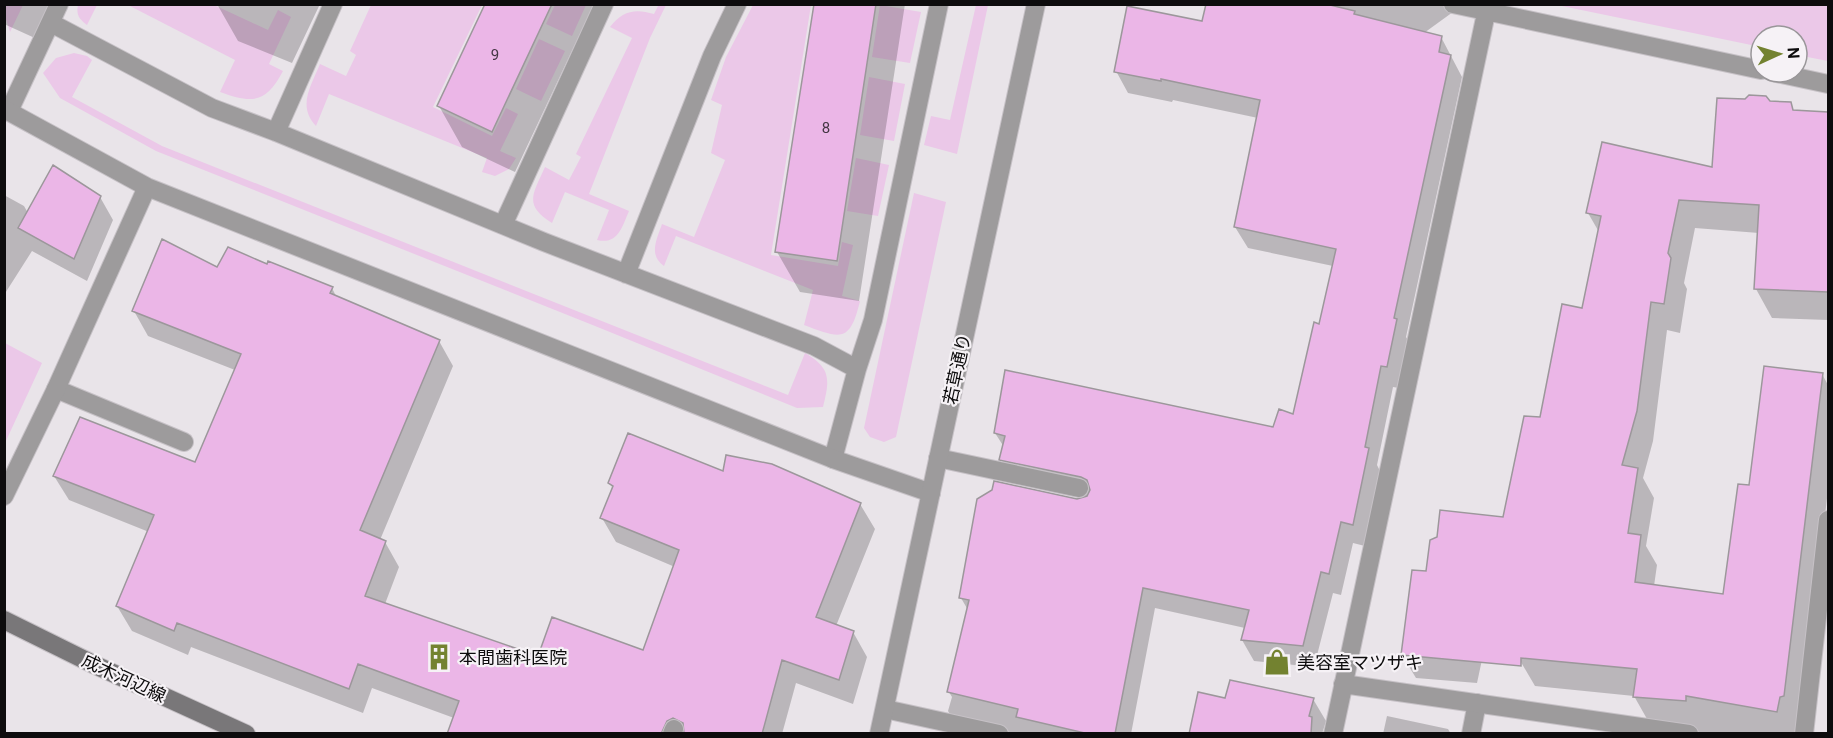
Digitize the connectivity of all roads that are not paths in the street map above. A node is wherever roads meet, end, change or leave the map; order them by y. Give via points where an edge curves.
1 (59, 4) edge
2 (333, 4) edge
3 (604, 4) edge
4 (737, 4) edge
5 (939, 4) edge
6 (1036, 4) edge
7 (1453, 4) edge
8 (1488, 8) edge
9 (51, 22) junction
10 (1749, 67) edge
11 (1809, 80) edge
12 (1828, 84) edge
13 (7, 110) edge
14 (276, 132) junction
15 (147, 187) junction
16 (503, 225) junction
17 (626, 274) junction
18 (857, 369) junction
19 (56, 389) junction
20 (184, 442) dead end
21 (938, 458) junction
22 (833, 459) junction
23 (1079, 488) dead end
24 (931, 493) junction
25 (4, 496) edge
26 (1828, 520) edge
27 (4, 620) edge
28 (1343, 684) junction
29 (1477, 704) junction
30 (885, 709) junction
31 (246, 734) edge
32 (879, 734) edge
33 (999, 734) edge
34 (1333, 734) edge
35 (1471, 734) edge
36 (1689, 734) edge
37 (1804, 734) edge

1 - 9 street
2 - 14 street
3 - 16 street
4 - 17 street via 712,56
5 - 18 street via 873,320
6 - 21 street, 若草通り
7 - 8 street
8 - 10 street
8 - 28 street
9 - 13 street
9 - 14 street via 212,108
11 - 12 street
13 - 15 street
14 - 16 street
15 - 19 street
15 - 22 street
16 - 17 street
17 - 18 street via 814,346
18 - 22 street
19 - 20 street
19 - 25 street
21 - 23 street
21 - 24 street, 若草通り
22 - 24 street
24 - 30 street, 若草通り
26 - 37 street
27 - 31 main road, 成木河辺線
28 - 29 street
28 - 34 street
29 - 35 street
29 - 36 street
30 - 32 street, 若草通り
30 - 33 street

